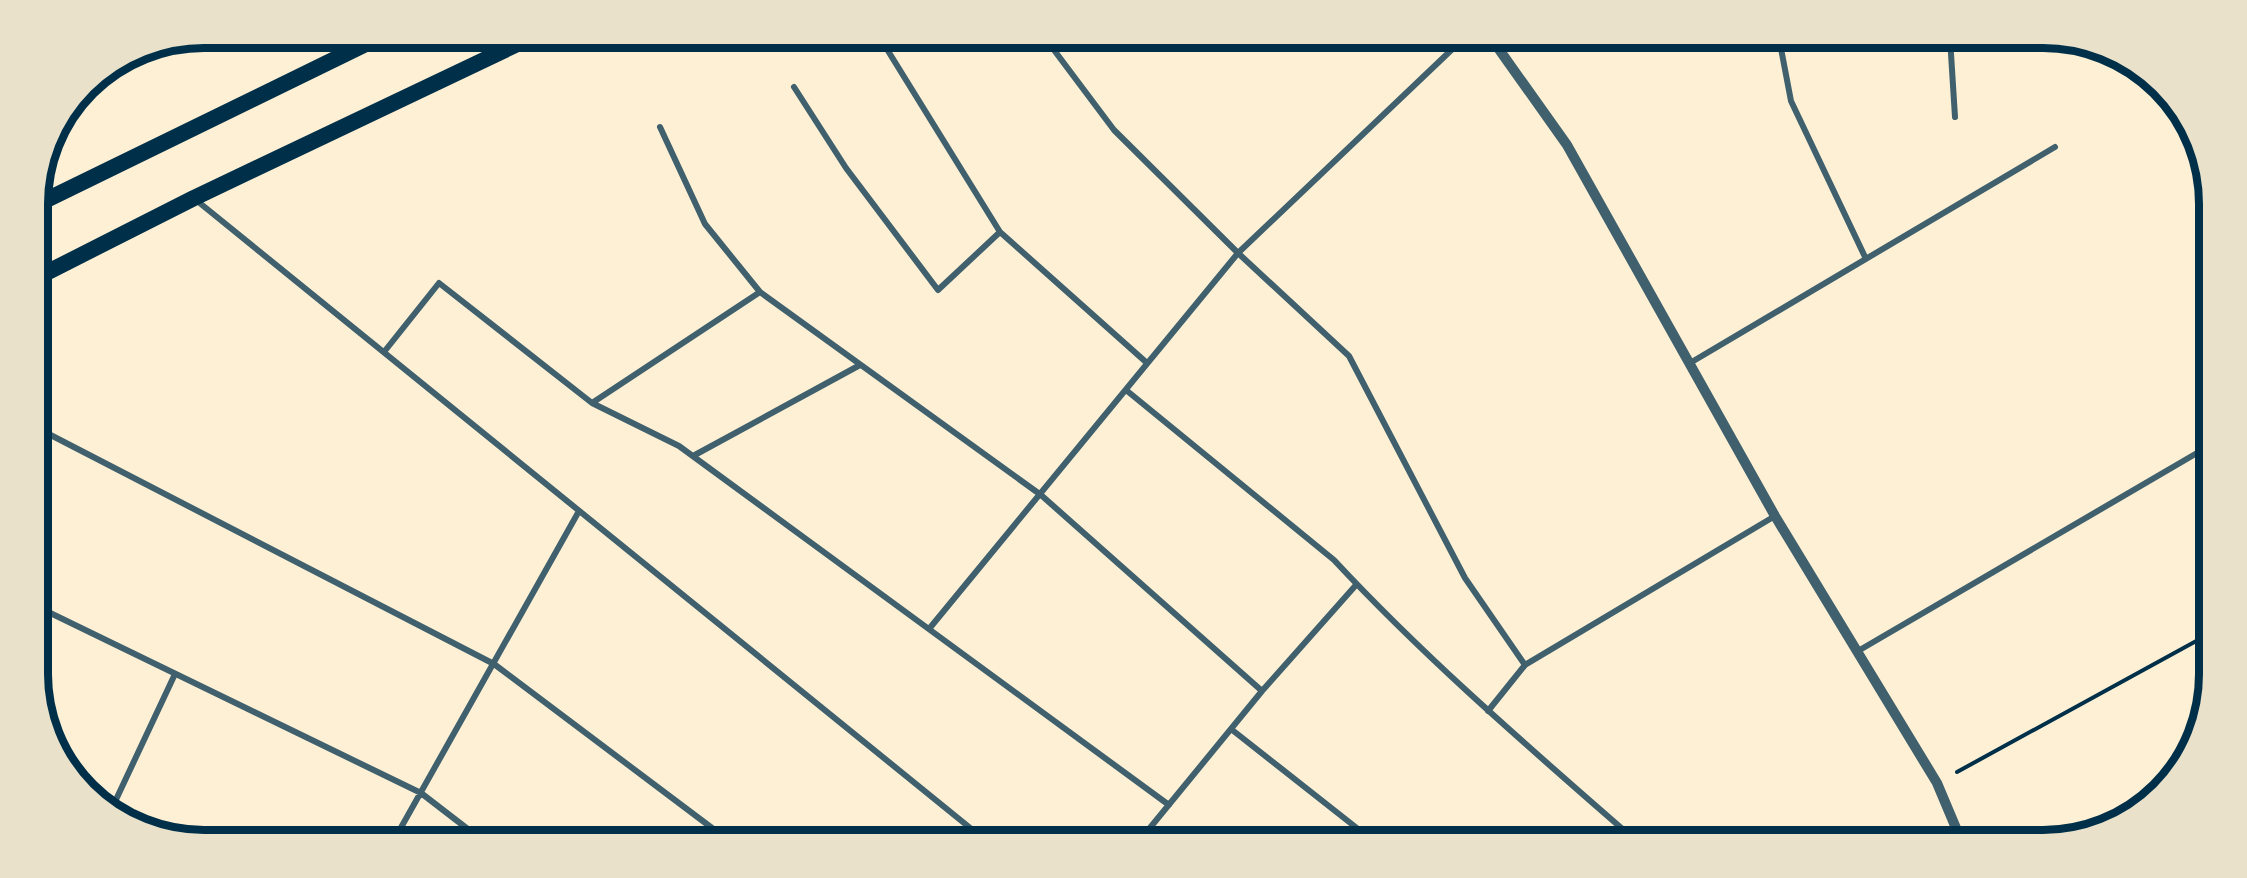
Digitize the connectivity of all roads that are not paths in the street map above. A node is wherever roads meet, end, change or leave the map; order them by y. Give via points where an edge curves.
1 (358, 48) edge
2 (509, 48) edge
3 (886, 48) edge
4 (1052, 48) edge
5 (1453, 48) edge
6 (1498, 48) edge
7 (1781, 48) edge
8 (1951, 48) edge
9 (794, 87) dead end
10 (1955, 117) dead end
11 (660, 128) dead end
12 (2055, 147) dead end
13 (195, 198) junction
14 (48, 199) edge
15 (1000, 232) junction
16 (1238, 253) junction
17 (1866, 259) junction
18 (48, 272) edge
19 (760, 292) junction
20 (384, 352) junction
21 (1148, 363) junction
22 (1690, 363) junction
23 (860, 365) junction
24 (1126, 390) junction
25 (592, 403) junction
26 (48, 434) edge
27 (2199, 452) edge
28 (693, 456) junction
29 (1041, 495) junction
30 (579, 510) junction
31 (1775, 516) junction
32 (1356, 585) junction
33 (48, 612) edge
34 (929, 629) junction
35 (1858, 651) junction
36 (494, 664) junction
37 (1525, 665) junction
38 (175, 674) junction
39 (1262, 691) junction
40 (1488, 711) junction
41 (1231, 729) junction
42 (421, 794) junction
43 (115, 801) edge
44 (1169, 805) junction
45 (400, 830) edge
46 (469, 830) edge
47 (715, 830) edge
48 (973, 830) edge
49 (1148, 830) edge
50 (1359, 830) edge
51 (1624, 830) edge
52 (1957, 830) edge

1 - 14 highway
2 - 13 highway
3 - 15 street
4 - 16 street via 1114,130
5 - 16 street
6 - 22 street via 1568,145
7 - 17 street via 1791,101
8 - 10 street
9 - 15 street via 846,168 938,290
11 - 19 street via 705,224
12 - 17 street
13 - 18 highway
13 - 20 street
15 - 21 street
16 - 21 street
16 - 37 street via 1349,356 1465,578
17 - 22 street
19 - 23 street
19 - 25 street
20 - 25 street via 439,283
20 - 30 street
21 - 24 street
22 - 31 street
23 - 28 street
23 - 29 street
24 - 29 street
24 - 32 street via 1334,560
25 - 28 street
26 - 36 street
27 - 35 street
28 - 34 street
29 - 34 street
29 - 39 street
30 - 36 street
30 - 48 street
31 - 35 street
31 - 37 street
32 - 39 street
32 - 40 street
33 - 38 street
34 - 44 street
35 - 52 street via 1937,783
36 - 42 street
36 - 47 street
37 - 40 street
38 - 42 street
38 - 43 street
39 - 41 street
40 - 51 street
41 - 44 street
41 - 50 street
42 - 45 street
42 - 46 street
44 - 49 street

